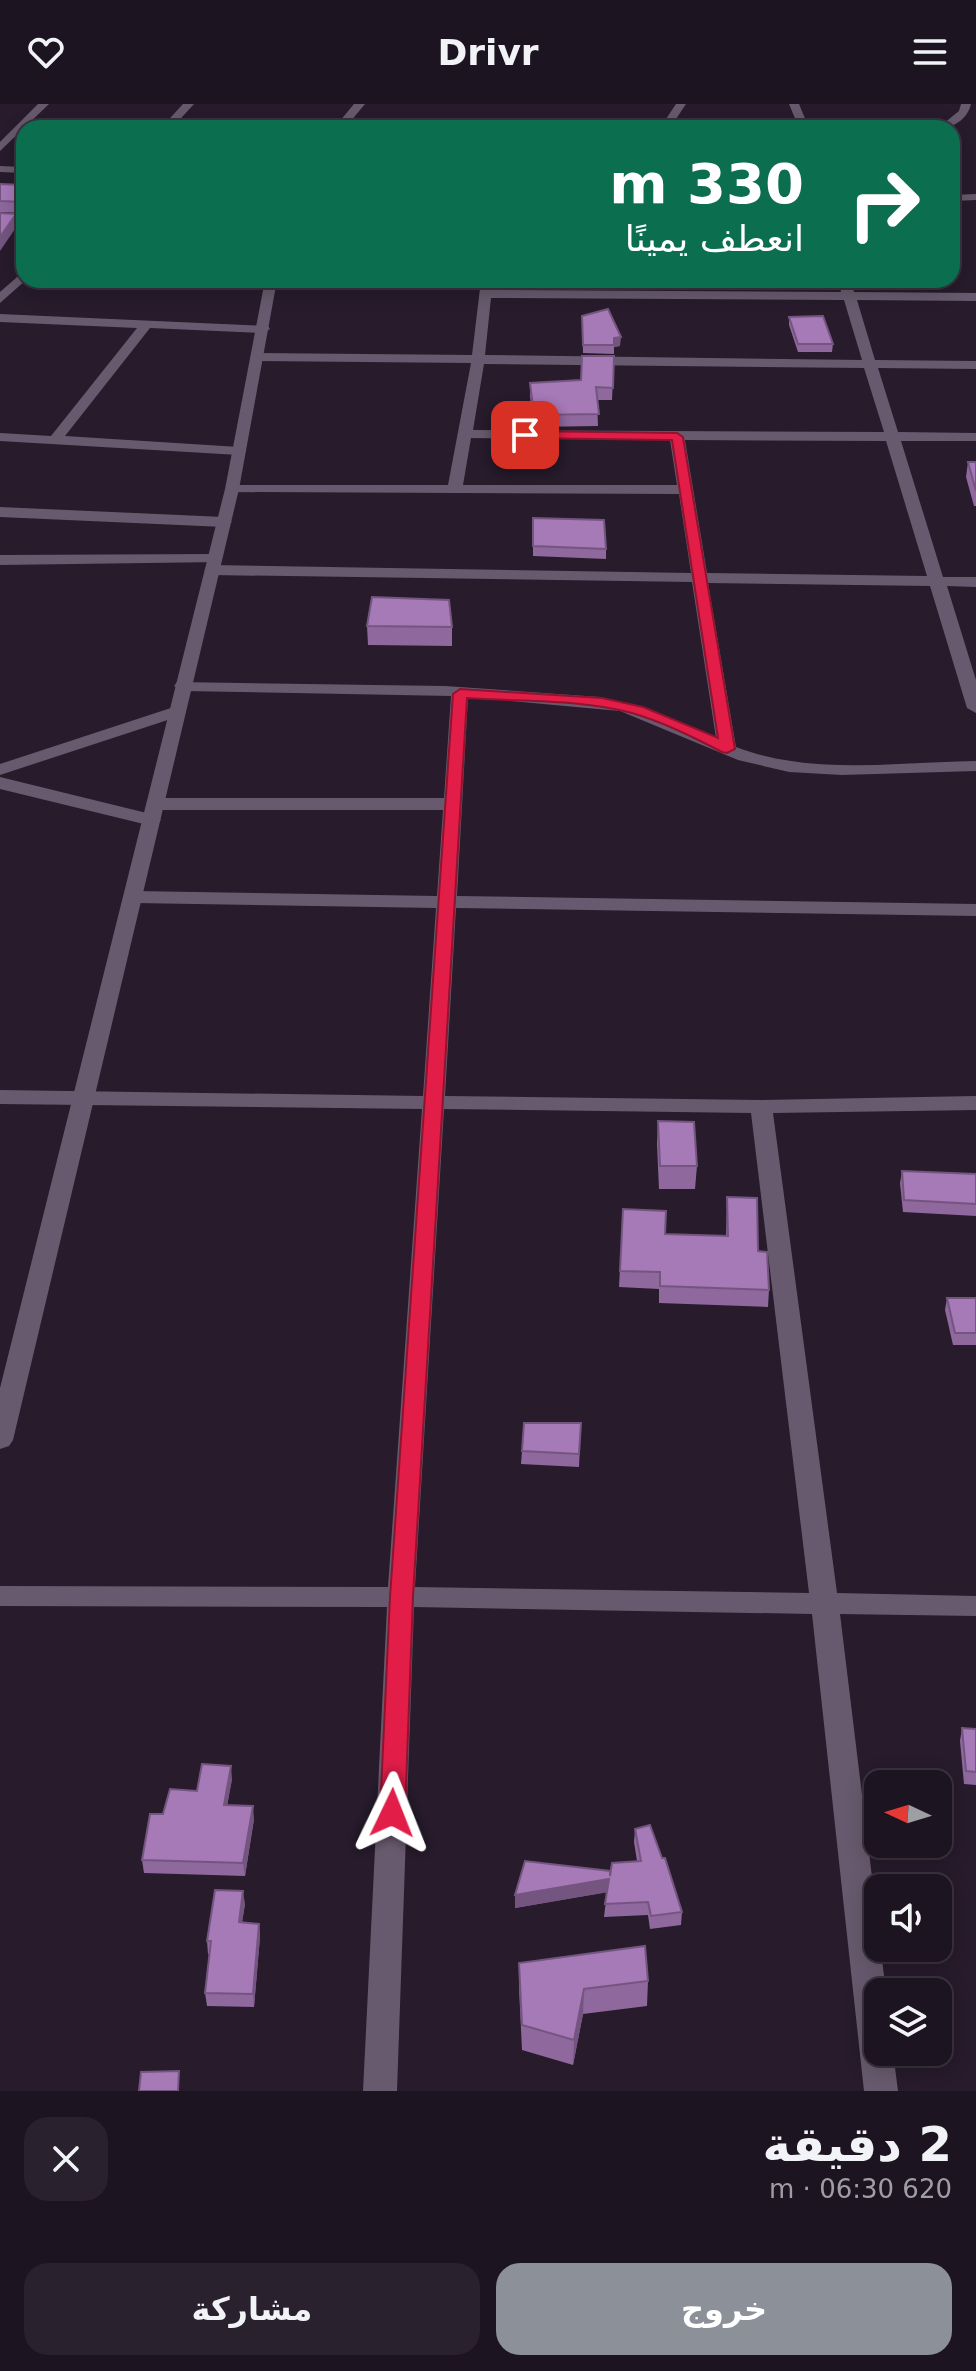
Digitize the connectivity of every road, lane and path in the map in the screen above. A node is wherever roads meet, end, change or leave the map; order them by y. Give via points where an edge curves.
1 (44, 104) edge
2 (189, 104) edge
3 (360, 104) edge
4 (966, 104) edge
5 (28, 120) edge
6 (174, 120) edge
7 (345, 120) edge
8 (954, 120) edge
9 (16, 132) edge
10 (0, 148) edge
11 (16, 283) edge
12 (270, 288) edge
13 (486, 288) edge
14 (508, 288) edge
15 (662, 288) edge
16 (847, 288) edge
17 (662, 295) junction
18 (850, 297) junction
19 (976, 297) edge
20 (0, 299) edge
21 (0, 318) edge
22 (147, 324) junction
23 (263, 329) junction
24 (257, 357) junction
25 (478, 360) junction
26 (871, 364) junction
27 (976, 365) edge
28 (465, 434) junction
29 (893, 436) junction
30 (0, 437) edge
31 (677, 437) junction
32 (976, 437) edge
33 (55, 440) junction
34 (239, 451) junction
35 (232, 489) junction
36 (455, 489) junction
37 (686, 490) junction
38 (0, 512) edge
39 (224, 522) junction
40 (0, 560) edge
41 (213, 564) junction
42 (700, 578) junction
43 (938, 582) junction
44 (976, 582) edge
45 (183, 686) junction
46 (460, 694) junction
47 (976, 708) edge
48 (177, 711) junction
49 (727, 749) junction
50 (976, 766) edge
51 (0, 770) edge
52 (0, 783) edge
53 (453, 804) junction
54 (154, 812) junction
55 (134, 897) junction
56 (448, 903) junction
57 (976, 910) edge
58 (0, 1097) edge
59 (85, 1098) junction
60 (436, 1102) junction
61 (976, 1103) edge
62 (761, 1107) junction
63 (0, 1440) edge
64 (0, 1596) edge
65 (401, 1597) junction
66 (825, 1606) junction
67 (976, 1606) edge
68 (380, 2091) edge
69 (881, 2091) edge

1 - 5 street
2 - 6 street
3 - 7 street
4 - 8 street
9 - 10 street
11 - 20 street
12 - 23 street
13 - 25 street
14 - 17 street
15 - 17 street
16 - 18 street
17 - 18 street
18 - 19 street
18 - 26 street
21 - 22 street
22 - 23 street
22 - 33 street
23 - 24 street
24 - 25 street
24 - 34 street
25 - 26 street
25 - 28 street
26 - 27 street
26 - 29 street
28 - 31 street
28 - 36 street
29 - 31 street
29 - 32 street
29 - 43 street
30 - 33 street
31 - 37 street
33 - 34 street
34 - 35 street
35 - 36 street
35 - 39 street
36 - 37 street
37 - 42 street
38 - 39 street
39 - 41 street
40 - 41 street
41 - 42 street
41 - 45 street
42 - 43 street
42 - 49 street
43 - 44 street
43 - 47 street
45 - 46 street
45 - 48 street
46 - 49 street via 602,702 685,727
46 - 53 street
48 - 51 street
48 - 54 street
49 - 50 street via 763,762 810,768
52 - 54 street
53 - 54 street
53 - 56 street
54 - 55 street
55 - 56 street
55 - 59 street
56 - 57 street
56 - 60 street
58 - 59 street
59 - 60 street
59 - 63 street
60 - 62 street
60 - 65 street
61 - 62 street
62 - 66 street
64 - 65 street
65 - 66 street
65 - 68 street
66 - 67 street
66 - 69 street

